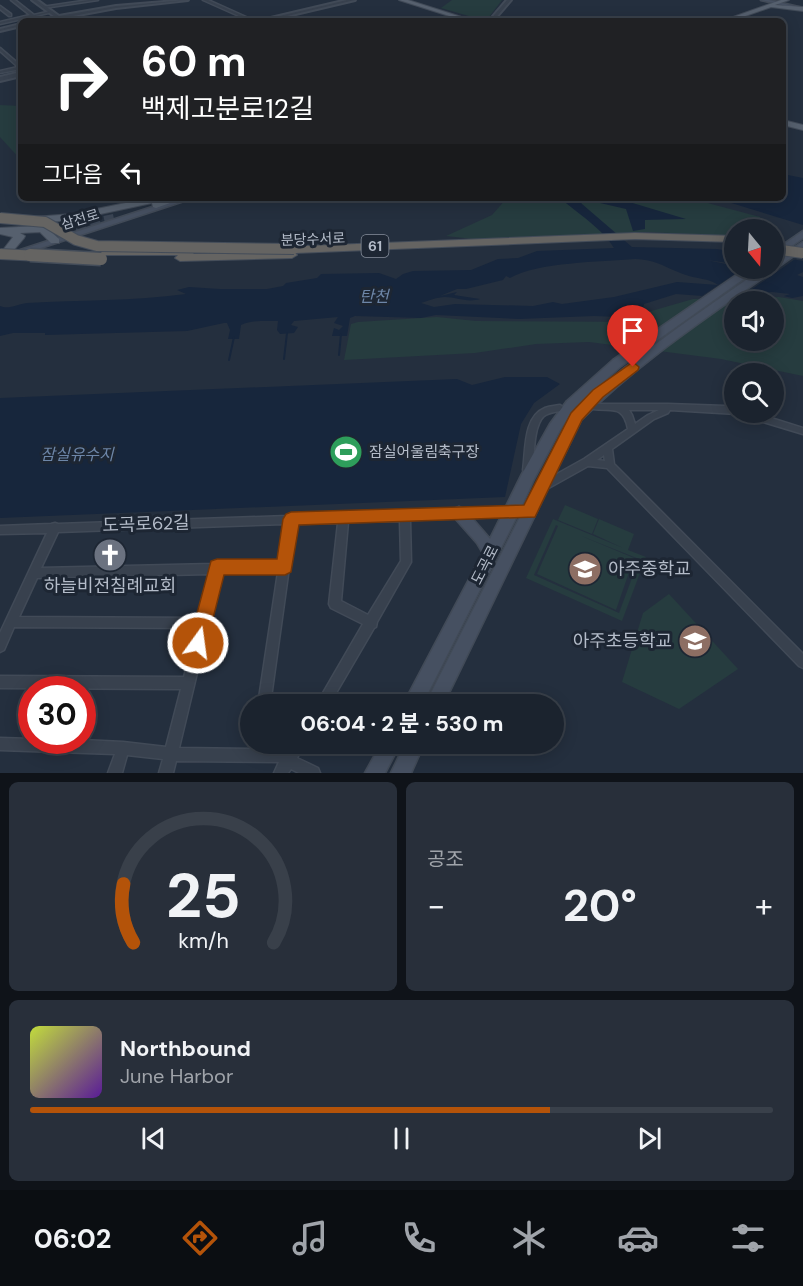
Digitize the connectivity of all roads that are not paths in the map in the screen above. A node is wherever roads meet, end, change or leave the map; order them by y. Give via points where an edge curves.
1 (13, 0) edge
2 (34, 0) edge
3 (96, 0) edge
4 (186, 0) edge
5 (205, 0) edge
6 (353, 0) edge
7 (509, 0) edge
8 (763, 0) edge
9 (399, 1) edge
10 (776, 1) edge
11 (0, 7) edge
12 (44, 7) junction
13 (766, 8) junction
14 (803, 8) edge
15 (28, 11) junction
16 (433, 11) junction
17 (51, 12) junction
18 (10, 15) junction
19 (33, 16) junction
20 (0, 17) edge
21 (57, 17) junction
22 (24, 18) edge
23 (52, 18) edge
24 (246, 18) edge
25 (273, 18) edge
26 (450, 18) edge
27 (460, 18) edge
28 (494, 18) edge
29 (723, 18) edge
30 (734, 18) edge
31 (18, 19) edge
32 (0, 23) edge
33 (18, 26) edge
34 (0, 30) edge
35 (1, 51) edge
36 (18, 65) edge
37 (18, 69) edge
38 (0, 72) edge
39 (18, 75) edge
40 (0, 79) edge
41 (786, 118) edge
42 (786, 123) edge
43 (803, 123) edge
44 (803, 128) edge
45 (155, 201) edge
46 (170, 201) edge
47 (179, 201) edge
48 (152, 202) junction
49 (114, 219) tunnel mouth
50 (0, 226) edge
51 (803, 234) edge
52 (57, 237) junction
53 (724, 239) edge
54 (784, 244) edge
55 (724, 245) edge
56 (803, 246) edge
57 (784, 248) edge
58 (294, 249) junction
59 (784, 250) edge
60 (4, 252) edge
61 (803, 253) edge
62 (784, 259) edge
63 (739, 279) edge
64 (754, 279) edge
65 (625, 365) junction
66 (596, 407) dead end
67 (616, 407) junction
68 (668, 407) junction
69 (560, 408) dead end
70 (724, 408) edge
71 (778, 423) edge
72 (632, 429) junction
73 (803, 430) edge
74 (607, 448) junction
75 (587, 462) junction
76 (610, 465) junction
77 (527, 478) junction
78 (539, 489) junction
79 (512, 512) junction
80 (529, 512) junction
81 (459, 513) junction
82 (405, 515) junction
83 (344, 517) junction
84 (291, 519) junction
85 (55, 527) junction
86 (1, 533) edge
87 (491, 553) junction
88 (217, 567) junction
89 (285, 567) junction
90 (34, 573) junction
91 (11, 622) junction
92 (372, 622) junction
93 (203, 623) junction
94 (0, 646) edge
95 (803, 662) edge
96 (0, 682) edge
97 (188, 683) junction
98 (266, 694) edge
99 (329, 694) edge
100 (418, 694) edge
101 (439, 694) edge
102 (0, 744) edge
103 (123, 748) junction
104 (240, 751) edge
105 (171, 754) junction
106 (272, 754) edge
107 (292, 754) edge
108 (385, 754) edge
109 (410, 754) edge
110 (289, 759) junction
111 (115, 773) edge
112 (166, 773) edge
113 (280, 773) edge
114 (313, 773) edge
115 (375, 773) edge
116 (401, 773) edge

1 - 15 street
2 - 12 street
3 - 12 street
4 - 21 street
5 - 24 street
6 - 25 street
7 - 28 street
8 - 10 main road
9 - 16 main road
10 - 13 main road
10 - 14 main road
10 - 29 main road
11 - 18 street
12 - 17 street
13 - 14 main road
13 - 30 main road
15 - 18 street
15 - 19 street
16 - 26 main road
16 - 27 main road
17 - 19 street
17 - 21 street
18 - 20 street
19 - 22 street
21 - 23 street
31 - 32 street
33 - 34 street
35 - 36 street
37 - 38 street
39 - 40 street
41 - 43 main road
42 - 44 main road
45 - 48 main road
46 - 49 main road
47 - 52 main road, 삼전로
48 - 50 main road
48 - 52 main road, 삼전로
50 - 52 main road via 38,229
50 - 58 highway, bridge via 41,221 75,242 97,246
50 - 60 main road via 21,236
51 - 57 main road
52 - 60 main road, 삼전로
53 - 58 highway, 분당수서로 / 61 via 635,236
54 - 56 highway
55 - 60 highway, 분당수서로 / 61, bridge via 631,242 212,258 101,259
56 - 62 main road
58 - 60 highway, 분당수서로 / 61, bridge
59 - 61 highway, bridge
63 - 65 main road, 도곡로
64 - 65 main road, 도곡로
65 - 77 main road, 도곡로 via 572,404
65 - 78 main road, 도곡로 via 576,417
66 - 67 street
67 - 68 street
67 - 72 street via 631,418
68 - 70 street
68 - 72 street
69 - 77 street via 544,410 535,418
71 - 73 street
72 - 74 street
74 - 75 street
74 - 76 street
75 - 76 street
75 - 78 street
76 - 95 street
77 - 79 main road, 도곡로
78 - 80 main road, 도곡로
79 - 80 street, 도곡로62길
79 - 81 street, 도곡로62길
79 - 87 main road, 도곡로
80 - 101 main road, 도곡로
81 - 82 street, 도곡로62길
81 - 87 main road
82 - 83 street, 도곡로62길
82 - 92 street via 406,562
83 - 84 street, 도곡로62길
83 - 92 street via 335,604
84 - 85 street, 도곡로62길
84 - 89 street
85 - 86 street, 도곡로62길
85 - 90 street
87 - 100 main road, 도곡로
88 - 89 street
88 - 90 street
88 - 93 street
89 - 98 street
90 - 91 street
91 - 93 street
91 - 94 street
92 - 99 street
93 - 97 street
96 - 97 street
97 - 105 street
102 - 103 street
103 - 105 street
103 - 111 street
104 - 105 street
105 - 112 street
106 - 110 street
107 - 110 street
108 - 115 main road
109 - 116 main road
110 - 113 street
110 - 114 street

